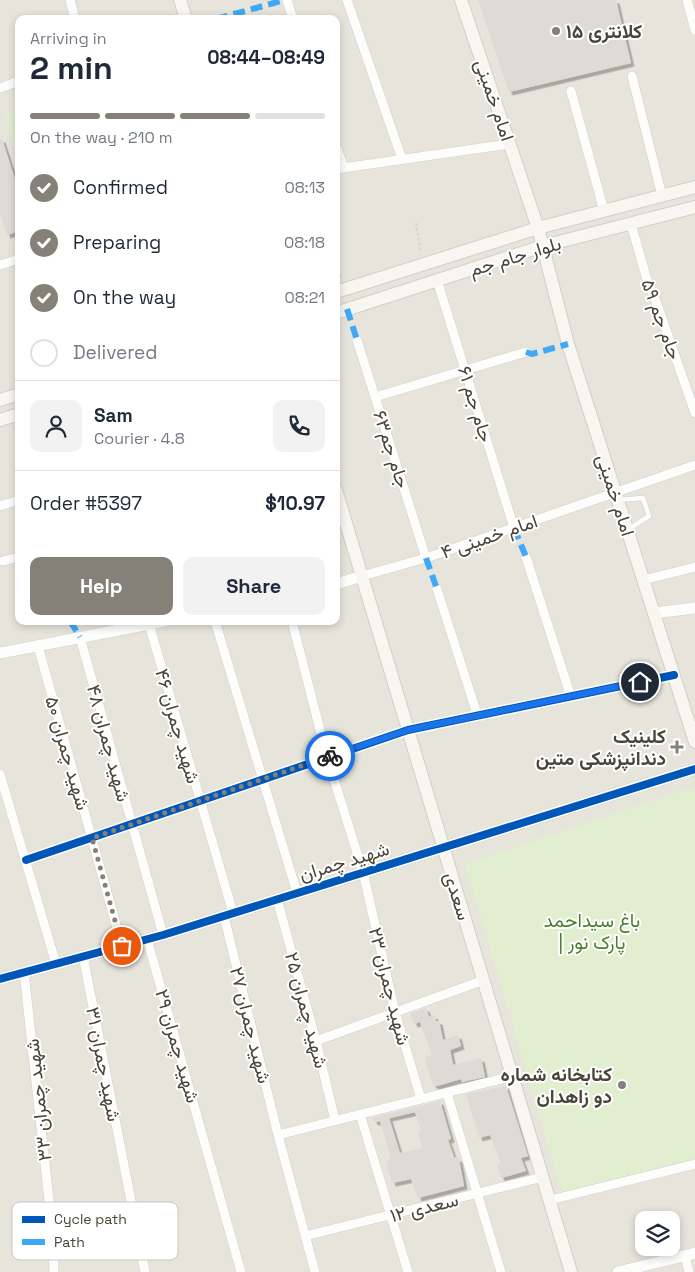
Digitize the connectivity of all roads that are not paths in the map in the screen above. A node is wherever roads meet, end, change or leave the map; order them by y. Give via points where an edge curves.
1 (70, 0) edge
2 (180, 0) edge
3 (287, 0) edge
4 (347, 0) edge
5 (461, 0) edge
6 (687, 0) edge
7 (75, 15) edge
8 (185, 15) edge
9 (292, 15) edge
10 (695, 30) edge
11 (632, 76) dead end
12 (15, 83) edge
13 (0, 88) edge
14 (570, 90) dead end
15 (509, 144) junction
16 (402, 159) junction
17 (340, 168) edge
18 (695, 187) edge
19 (662, 196) junction
20 (695, 207) edge
21 (604, 211) junction
22 (631, 224) junction
23 (538, 228) junction
24 (543, 246) junction
25 (15, 260) edge
26 (0, 265) edge
27 (437, 280) junction
28 (340, 291) edge
29 (340, 312) edge
30 (357, 340) dead end
31 (526, 352) dead end
32 (466, 370) junction
33 (15, 395) edge
34 (375, 397) junction
35 (0, 399) edge
36 (694, 403) edge
37 (695, 413) edge
38 (15, 415) edge
39 (0, 420) edge
40 (695, 465) edge
41 (616, 496) junction
42 (15, 501) edge
43 (340, 503) edge
44 (0, 506) edge
45 (514, 528) junction
46 (627, 530) junction
47 (526, 557) dead end
48 (15, 558) edge
49 (426, 558) junction
50 (3, 561) dead end
51 (695, 567) edge
52 (362, 576) junction
53 (643, 580) junction
54 (340, 583) edge
55 (436, 589) dead end
56 (693, 609) edge
57 (654, 613) junction
58 (143, 625) edge
59 (148, 625) edge
60 (216, 625) edge
61 (293, 625) edge
62 (80, 637) junction
63 (38, 646) junction
64 (0, 653) edge
65 (674, 675) junction
66 (571, 697) junction
67 (478, 717) junction
68 (408, 730) junction
69 (695, 742) edge
70 (327, 757) junction
71 (695, 769) edge
72 (0, 774) edge
73 (263, 779) junction
74 (200, 801) junction
75 (131, 824) junction
76 (92, 838) junction
77 (444, 847) junction
78 (26, 860) junction
79 (363, 872) junction
80 (297, 893) junction
81 (277, 899) junction
82 (228, 914) junction
83 (163, 935) junction
84 (147, 939) junction
85 (122, 946) junction
86 (84, 956) junction
87 (56, 964) junction
88 (24, 972) junction
89 (0, 979) edge
90 (484, 980) junction
91 (395, 1012) junction
92 (316, 1041) junction
93 (512, 1076) junction
94 (447, 1093) junction
95 (420, 1099) junction
96 (360, 1114) junction
97 (335, 1120) junction
98 (278, 1135) junction
99 (695, 1164) edge
100 (543, 1177) junction
101 (477, 1193) junction
102 (550, 1200) junction
103 (49, 1202) edge
104 (131, 1202) edge
105 (390, 1215) junction
106 (305, 1236) junction
107 (690, 1254) edge
108 (241, 1272) edge
109 (314, 1272) edge
110 (408, 1272) edge
111 (501, 1272) edge
112 (571, 1272) edge
113 (618, 1272) edge
114 (689, 1272) edge

1 - 7 street
2 - 8 main road
3 - 9 street
4 - 16 street
5 - 15 main road, امام خمینی
6 - 10 street
11 - 19 street
12 - 13 street
14 - 21 street
15 - 16 street
15 - 23 main road, امام خمینی
16 - 17 street
18 - 19 main road, بلوار جام جم
19 - 21 main road, بلوار جام جم
20 - 22 main road, بلوار جام جم
21 - 23 main road, بلوار جام جم
22 - 24 main road, بلوار جام جم
22 - 36 street, جام جم ۵۹ via 648,283
23 - 24 main road, امام خمینی
23 - 28 main road, بلوار جام جم
24 - 27 main road, بلوار جام جم
24 - 41 main road, امام خمینی via 568,344
25 - 26 street
27 - 29 main road, بلوار جام جم
27 - 32 street, جام جم ۶۱
30 - 34 street, جام جم۶۳
31 - 32 street
32 - 34 street
32 - 45 street, جام جم ۶۱
33 - 35 main road
34 - 49 street, جام جم۶۳
36 - 37 street, جام جم ۵۹
38 - 39 main road
40 - 41 street, امام خمینی ۴
41 - 45 street, امام خمینی ۴
41 - 46 main road, امام خمینی
41 - 46 lane via 643,498 649,516
42 - 44 street
43 - 52 main road, سعدی
45 - 49 street, امام خمینی ۴
46 - 53 main road, امام خمینی
47 - 66 street
48 - 50 street
49 - 52 street, امام خمینی ۴
51 - 53 street
52 - 54 street
52 - 68 main road, سعدی
53 - 57 main road, امام خمینی
55 - 67 street
56 - 57 street
57 - 65 main road, امام خمینی
58 - 62 street
59 - 74 street, شهید چمران ۴۶
60 - 73 street
61 - 70 street, شهید چمران ۲۳
62 - 63 street
62 - 75 street, شهید چمران ۴۸
63 - 64 street
63 - 76 street, شهید چمران ۵۰
65 - 66 street
65 - 69 main road, امام خمینی
66 - 67 street
67 - 68 street
68 - 70 street
68 - 77 main road, سعدی
70 - 73 street
70 - 79 street, شهید چمران ۲۳
71 - 77 street, شهید چمران
72 - 78 street
73 - 74 street
73 - 80 street
74 - 75 street
74 - 82 street, شهید چمران ۴۶
75 - 76 street
75 - 83 street, شهید چمران ۴۸
76 - 78 street
76 - 85 street, شهید چمران ۵۰
77 - 79 street, شهید چمران
77 - 90 main road, سعدی
78 - 87 street
79 - 80 street, شهید چمران
79 - 91 street, شهید چمران ۲۳
80 - 81 street, شهید چمران
81 - 82 street, شهید چمران
81 - 92 street, شهید چمران ۲۵
82 - 83 street, شهید چمران
82 - 98 street, شهید چمران ۲۷
83 - 84 street, شهید چمران
84 - 85 street, شهید چمران
84 - 108 street, شهید چمران ۲۹
85 - 86 street, شهید چمران
86 - 87 street, شهید چمران
86 - 104 street, شهید چمران ۳۱
87 - 88 street, شهید چمران
88 - 89 street, شهید چمران
88 - 103 street, شهید چمران ۳۳
90 - 91 street
90 - 93 main road, سعدی
91 - 92 street
91 - 95 street, شهید چمران ۲۳
92 - 97 street, شهید چمران ۲۵
93 - 94 street
93 - 100 main road, سعدی
94 - 95 street
94 - 101 street
95 - 96 street
96 - 97 street
96 - 105 street
97 - 98 street
98 - 106 street, شهید چمران ۲۷
99 - 102 street
100 - 101 street, سعدی ۱۲
100 - 102 main road, سعدی
101 - 105 street, سعدی ۱۲
101 - 111 street
102 - 112 main road, سعدی
105 - 106 street, سعدی ۱۲
105 - 110 street
106 - 109 street, شهید چمران ۲۷
107 - 113 street
107 - 114 street

